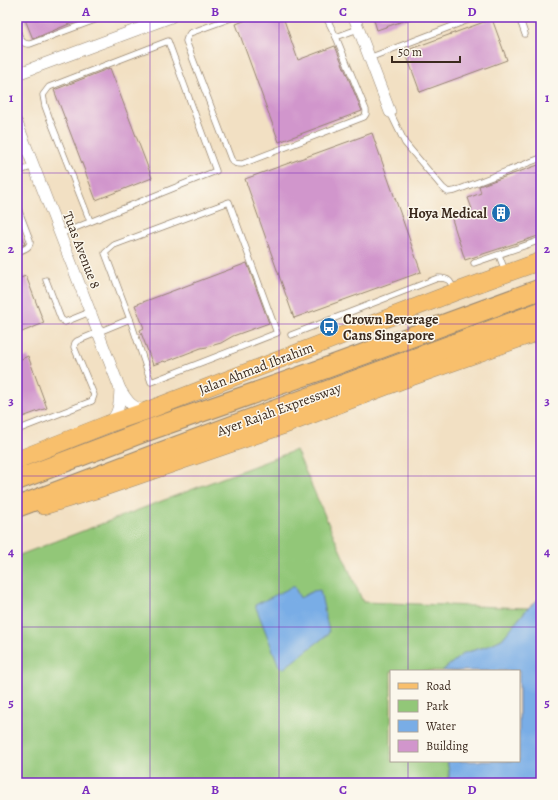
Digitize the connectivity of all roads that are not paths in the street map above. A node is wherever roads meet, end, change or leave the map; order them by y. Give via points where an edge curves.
1 (103, 17) edge
2 (171, 17) edge
3 (234, 17) edge
4 (326, 17) edge
5 (354, 17) edge
6 (476, 17) edge
7 (519, 17) edge
8 (358, 29) junction
9 (17, 30) edge
10 (524, 34) dead end
11 (336, 37) junction
12 (369, 58) junction
13 (17, 74) edge
14 (390, 112) joint
15 (17, 123) edge
16 (541, 158) edge
17 (34, 166) junction
18 (17, 172) edge
19 (17, 206) edge
20 (90, 221) junction
21 (60, 234) junction
22 (541, 240) edge
23 (17, 252) edge
24 (499, 254) junction
25 (541, 260) edge
26 (474, 263) dead end
27 (506, 273) junction
28 (46, 280) dead end
29 (541, 289) edge
30 (455, 292) junction
31 (90, 312) junction
32 (541, 312) edge
33 (130, 319) junction
34 (541, 331) edge
35 (98, 332) junction
36 (291, 335) dead end
37 (120, 389) junction
38 (146, 411) junction
39 (108, 424) junction
40 (17, 430) edge
41 (17, 460) edge
42 (17, 480) edge
43 (17, 507) edge
44 (17, 514) edge

1 - 9 lane via 30,44 21,40
2 - 13 street
3 - 11 lane via 190,33 186,40 230,159 235,164 242,164 364,117 366,110
4 - 11 lane
5 - 8 street
6 - 12 lane
7 - 10 lane
8 - 11 lane
8 - 12 street
12 - 14 street
14 - 16 lane via 405,143 448,192
15 - 17 street, Tuas Avenue 8
17 - 18 lane
17 - 21 street, Tuas Avenue 8
19 - 23 lane via 30,240 28,248
20 - 20 lane via 216,171 168,41 49,87 43,95 49,117
20 - 21 lane
21 - 31 street, Tuas Avenue 8
22 - 24 lane
24 - 26 lane
24 - 27 lane
25 - 27 main road, Jalan Ahmad Ibrahim
27 - 30 main road, Jalan Ahmad Ibrahim
28 - 31 lane via 61,320 65,322
29 - 42 highway, Ayer Rajah Expressway
30 - 36 lane via 452,283 444,278 438,278
30 - 38 main road, Jalan Ahmad Ibrahim
31 - 35 street, Tuas Avenue 8
32 - 43 highway, Ayer Rajah Expressway
33 - 33 lane via 106,253 114,245 229,202 278,333 151,382
33 - 35 lane
34 - 44 main road via 282,426 96,490
35 - 37 street, Tuas Avenue 8
35 - 40 lane via 77,341 74,345 94,395 92,401
37 - 38 street, Tuas Avenue 8 via 131,404
37 - 39 street, Tuas Avenue 8 via 117,414
38 - 39 main road, Jalan Ahmad Ibrahim
39 - 41 main road, Jalan Ahmad Ibrahim

